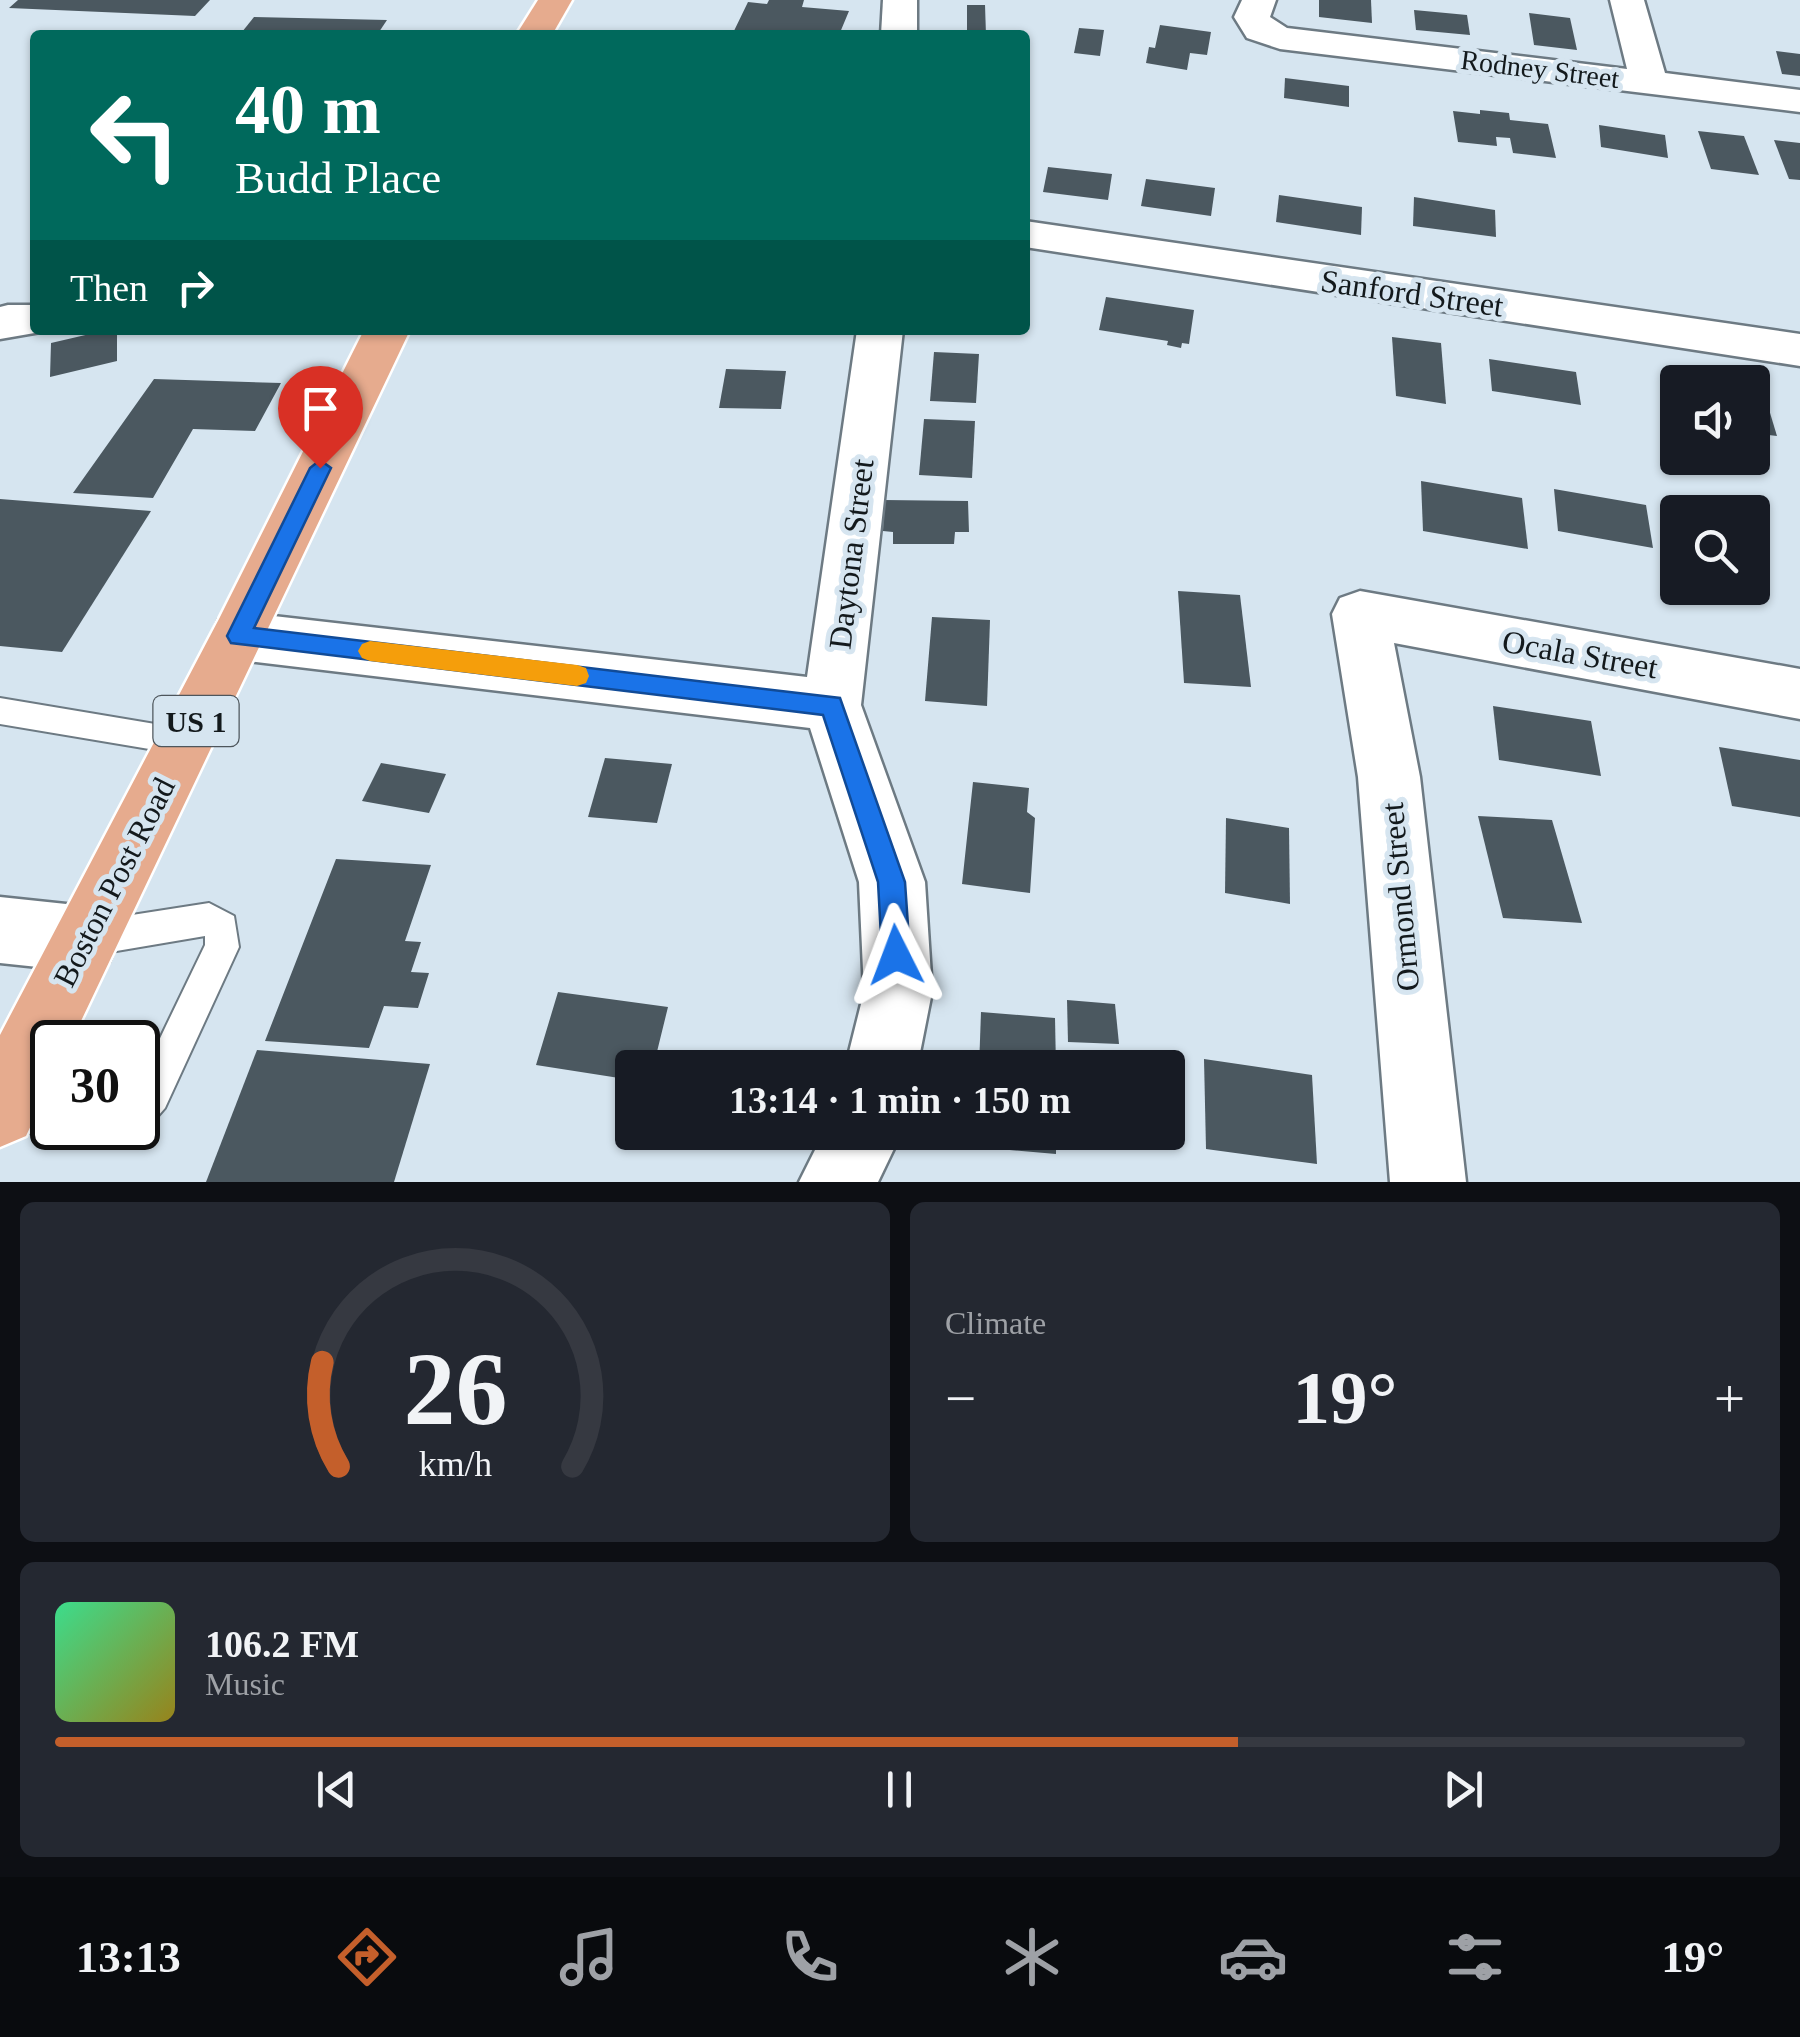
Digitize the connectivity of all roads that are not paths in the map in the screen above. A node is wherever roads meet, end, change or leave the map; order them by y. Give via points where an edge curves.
1 (555, 0) edge
2 (900, 0) edge
3 (1259, 0) edge
4 (1627, 0) edge
5 (537, 30) edge
6 (898, 30) edge
7 (1649, 82) junction
8 (1800, 101) edge
9 (1030, 235) edge
10 (30, 320) edge
11 (0, 324) edge
12 (385, 335) edge
13 (879, 335) edge
14 (1800, 350) edge
15 (1360, 614) joint
16 (239, 636) junction
17 (1800, 694) edge
18 (832, 706) junction
19 (0, 712) edge
20 (185, 742) junction
21 (0, 930) edge
22 (85, 940) junction
23 (885, 1050) edge
24 (160, 1078) edge
25 (0, 1112) edge
26 (30, 1114) edge
27 (855, 1150) edge
28 (837, 1182) edge
29 (1428, 1182) edge

1 - 5 main road
2 - 6 street
3 - 7 street, Rodney Street via 1252,17 1260,30 1280,38
4 - 7 street
7 - 8 street, Rodney Street
9 - 14 street, Sanford Street
10 - 11 street
12 - 16 main road, Boston Post Road / US 1
13 - 18 street, Daytona Street
15 - 17 street, Ocala Street
15 - 29 street, Ormond Street via 1390,778
16 - 18 street
16 - 20 main road, Boston Post Road / US 1
18 - 23 street, Daytona Street via 892,882 898,992
19 - 20 lane
20 - 22 main road, Boston Post Road / US 1
21 - 22 street
22 - 24 lane via 209,919 222,928 222,946
22 - 25 main road, Boston Post Road / US 1
25 - 26 lane
27 - 28 street

